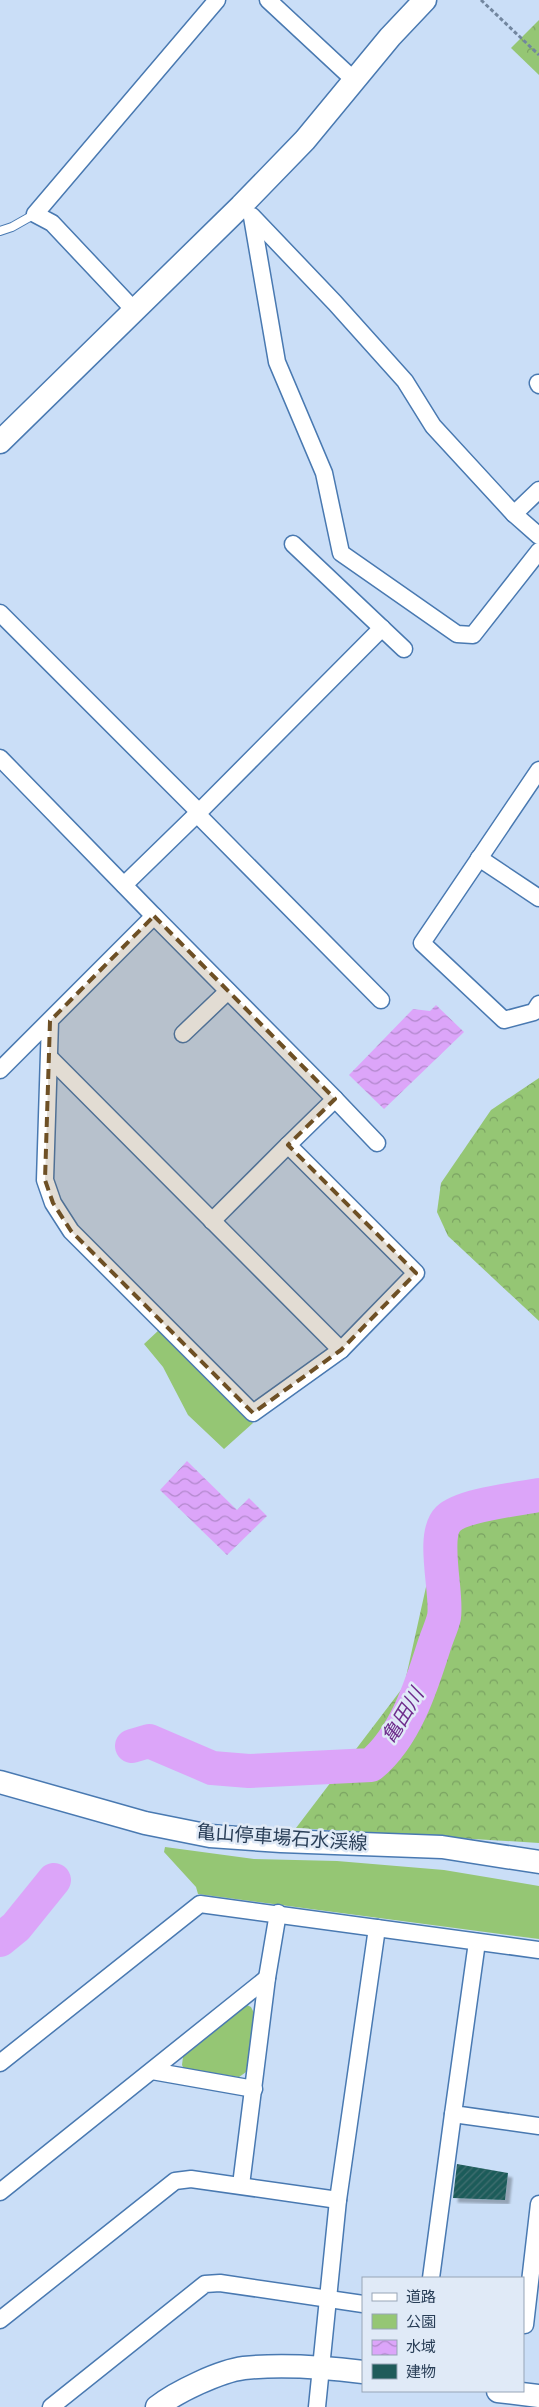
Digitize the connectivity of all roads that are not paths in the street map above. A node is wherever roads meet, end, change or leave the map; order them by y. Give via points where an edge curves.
1 (217, 0) edge
2 (268, 0) edge
3 (425, 0) edge
4 (354, 80) junction
5 (246, 212) junction
6 (36, 214) junction
7 (0, 231) edge
8 (134, 310) junction
9 (0, 442) edge
10 (539, 490) edge
11 (514, 514) junction
12 (539, 536) edge
13 (292, 544) dead end
14 (539, 551) edge
15 (0, 613) edge
16 (382, 628) junction
17 (404, 649) dead end
18 (0, 758) edge
19 (539, 770) edge
20 (198, 813) junction
21 (479, 858) junction
22 (124, 885) junction
23 (539, 898) edge
24 (154, 916) junction
25 (228, 991) junction
26 (381, 1000) dead end
27 (539, 1004) edge
28 (50, 1021) junction
29 (183, 1034) dead end
30 (50, 1060) junction
31 (0, 1070) edge
32 (334, 1099) junction
33 (378, 1143) dead end
34 (288, 1145) junction
35 (212, 1221) junction
36 (341, 1350) junction
37 (0, 1782) edge
38 (539, 1862) edge
39 (278, 1913) junction
40 (377, 1928) junction
41 (477, 1942) junction
42 (539, 1950) edge
43 (268, 1978) junction
44 (0, 2063) edge
45 (152, 2071) junction
46 (254, 2089) junction
47 (453, 2114) junction
48 (539, 2126) edge
49 (242, 2185) junction
50 (0, 2192) edge
51 (338, 2200) junction
52 (539, 2204) edge
53 (431, 2277) edge
54 (327, 2300) junction
55 (362, 2304) edge
56 (0, 2320) edge
57 (524, 2326) edge
58 (321, 2367) junction
59 (362, 2372) edge
60 (506, 2392) edge
61 (539, 2396) edge
62 (51, 2407) edge
63 (157, 2407) edge
64 (318, 2407) edge

1 - 6 street
2 - 4 street
3 - 4 street
4 - 5 street
5 - 8 street
5 - 11 street via 335,303 404,381 433,426
5 - 14 street via 276,362 324,472 341,553 457,634 473,635
6 - 7 lane
6 - 8 street via 52,224
8 - 9 street
10 - 11 street
11 - 12 street
13 - 16 street
15 - 20 street
16 - 17 street
16 - 20 street
18 - 22 street
19 - 21 street
20 - 22 street
20 - 26 street
21 - 23 street
21 - 27 street via 422,943 504,1020 534,1012
22 - 24 street
24 - 25 street
24 - 28 street
25 - 29 street
25 - 32 street
28 - 30 street
28 - 31 street
30 - 35 street
30 - 36 street via 45,1180 52,1203 71,1232 253,1413
32 - 33 street
32 - 34 street
34 - 35 street
34 - 36 street via 416,1273
35 - 36 street
37 - 38 street, 亀山停車場石水渓線 via 145,1823 210,1836 442,1847
39 - 40 street
39 - 43 street
39 - 44 street via 200,1904
40 - 41 street
40 - 51 street
41 - 42 street
41 - 47 street
43 - 45 street
43 - 46 street
45 - 46 street
45 - 50 street
46 - 49 street
47 - 48 street
47 - 53 street
49 - 51 street
49 - 56 street via 191,2178 175,2181
51 - 54 street
52 - 57 street
54 - 55 street
54 - 58 street
54 - 62 street via 220,2283 205,2284
58 - 59 street
58 - 63 street via 243,2368 197,2383
58 - 64 street
60 - 61 street

